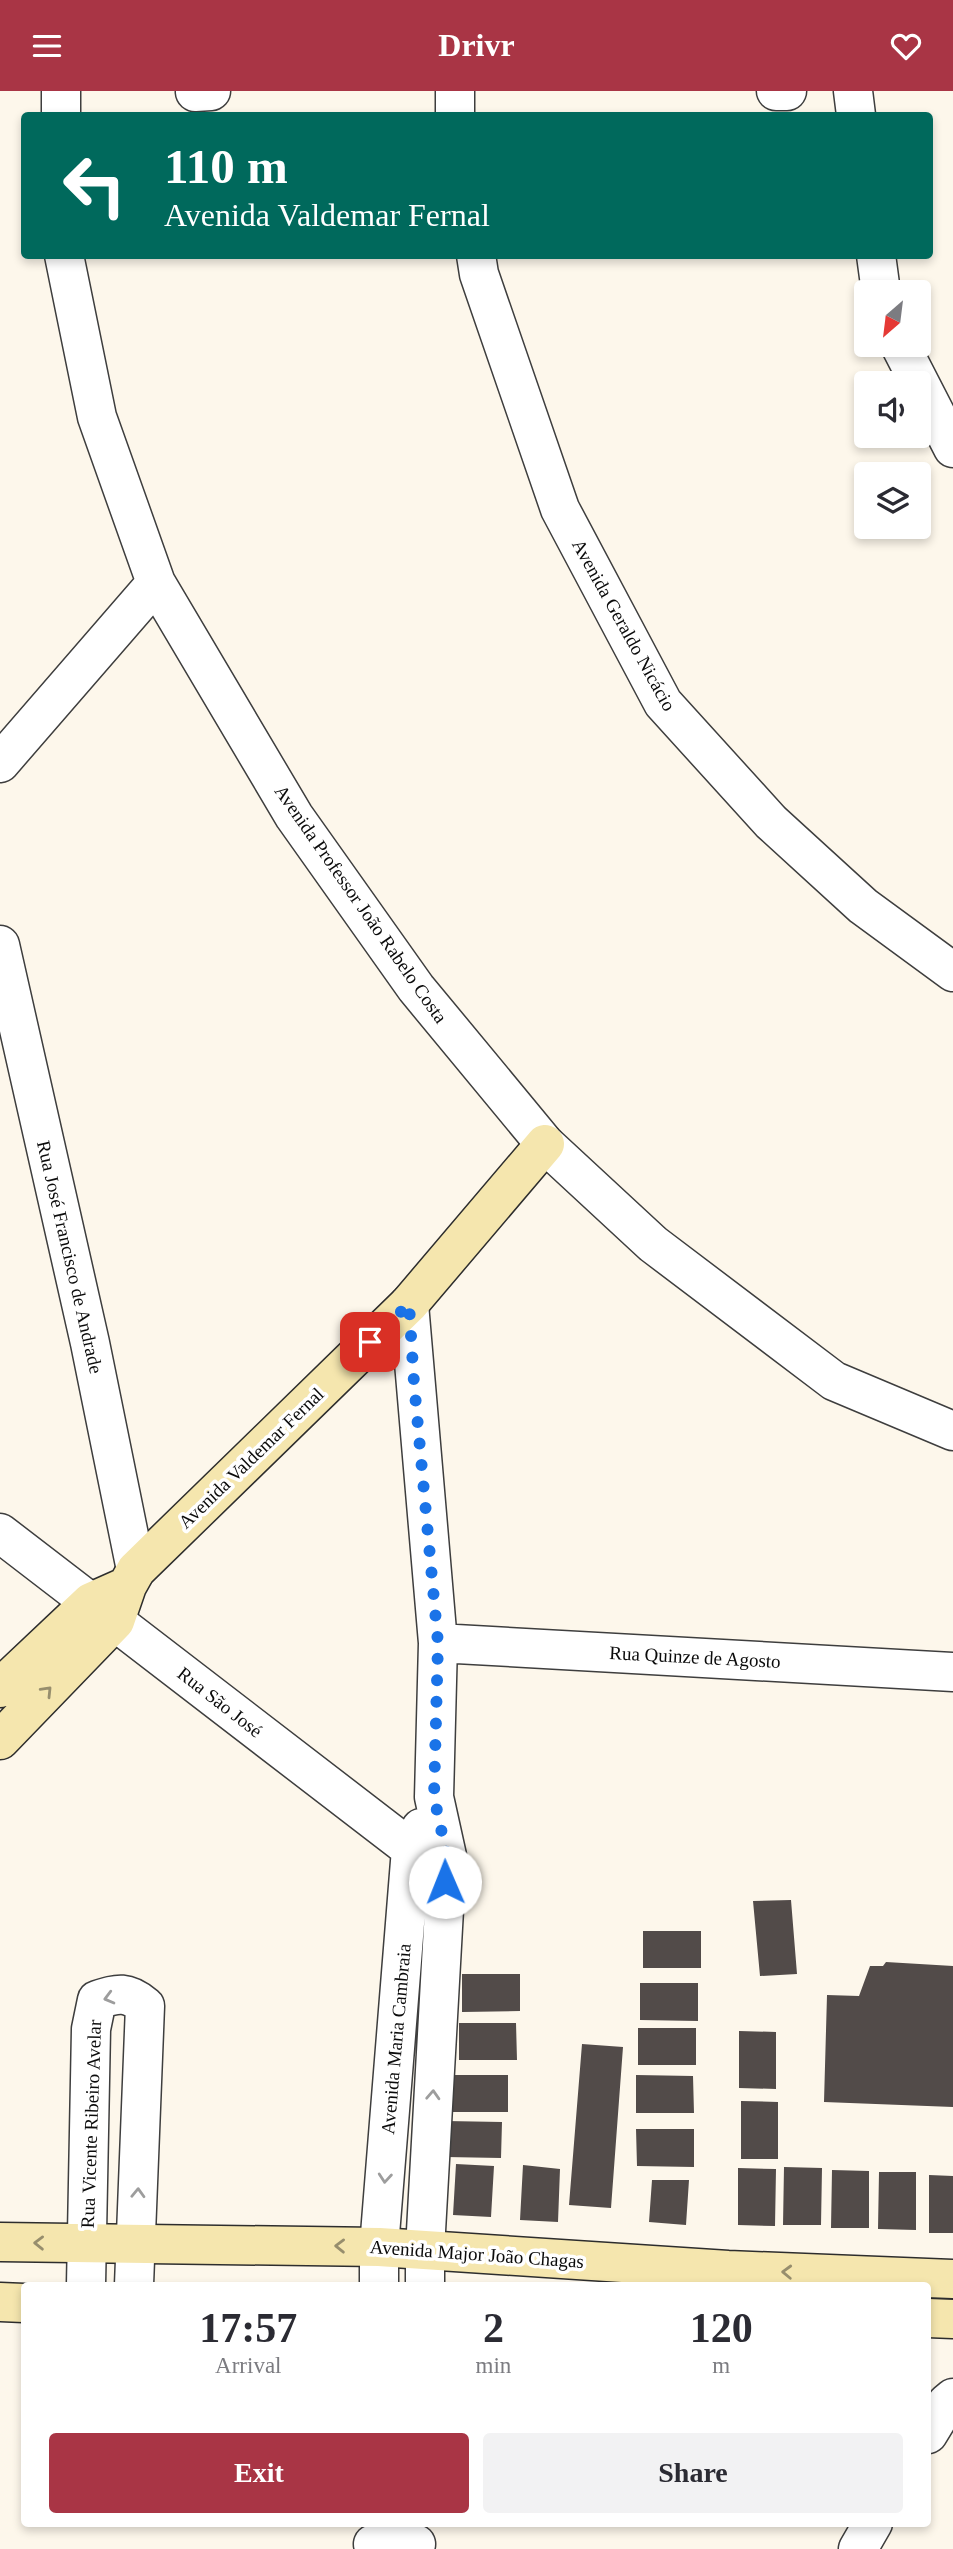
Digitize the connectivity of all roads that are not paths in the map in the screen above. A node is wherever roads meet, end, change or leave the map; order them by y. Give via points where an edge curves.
1 (61, 91) edge
2 (455, 91) edge
3 (776, 91) edge
4 (787, 91) edge
5 (853, 91) edge
6 (61, 112) edge
7 (455, 112) edge
8 (856, 112) edge
9 (65, 259) edge
10 (477, 259) edge
11 (877, 259) edge
12 (879, 280) edge
13 (906, 357) edge
14 (953, 449) edge
15 (156, 583) junction
16 (0, 763) edge
17 (0, 946) edge
18 (953, 972) edge
19 (545, 1144) junction
20 (409, 1304) junction
21 (953, 1431) edge
22 (0, 1533) edge
23 (117, 1595) junction
24 (438, 1643) junction
25 (953, 1672) edge
26 (0, 1688) edge
27 (0, 1740) edge
28 (429, 1853) junction
29 (0, 2242) edge
30 (87, 2244) junction
31 (136, 2244) junction
32 (379, 2247) junction
33 (425, 2267) edge
34 (727, 2278) edge
35 (953, 2279) edge
36 (86, 2282) edge
37 (134, 2282) edge
38 (379, 2282) edge
39 (0, 2302) edge
40 (21, 2303) edge
41 (931, 2318) edge
42 (953, 2319) edge
43 (871, 2527) edge
44 (373, 2539) edge
45 (417, 2539) edge
46 (858, 2549) edge

1 - 6 street
2 - 7 street
3 - 4 street
5 - 8 street
9 - 15 street, Avenida Professor João Rabelo Costa via 96,417
10 - 18 street, Avenida Geraldo Nicácio via 560,509 663,703 781,831 863,907
11 - 12 street
13 - 14 street
15 - 16 street
15 - 19 street, Avenida Professor João Rabelo Costa via 294,816 416,988
17 - 23 street, Rua José Francisco de Andrade via 90,1343
19 - 20 street, Avenida Valdemar Fernal
19 - 21 street, Avenida Professor João Rabelo Costa via 653,1244 834,1381
20 - 23 street, Avenida Valdemar Fernal
20 - 24 street, Avenida Maria Cambraia
22 - 23 street, Rua São José
23 - 26 street, Avenida Valdemar Fernal
27 -> 23 street, Avenida Valdemar Fernal
23 - 28 street, Rua São José
24 - 25 street, Rua Quinze de Agosto
24 - 28 street, Avenida Maria Cambraia
28 -> 32 street, Avenida Maria Cambraia
33 -> 28 street, Avenida Maria Cambraia
30 -> 29 street, Avenida Major João Chagas
30 - 31 street, Avenida Major João Chagas
31 -> 30 street, Rua Vicente Ribeiro Avelar via 145,2006 131,1995 97,2000 91,2029
30 - 36 street, Rua Vicente Ribeiro Avelar
32 -> 31 street, Avenida Major João Chagas
31 - 37 street, Rua Vicente Ribeiro Avelar
32 - 33 street, Avenida Major João Chagas
32 - 38 street, Avenida Maria Cambraia
33 - 34 street, Avenida Major João Chagas
35 -> 34 street, Avenida Major João Chagas
39 - 40 street
41 - 42 street
43 - 46 street
44 - 45 street

